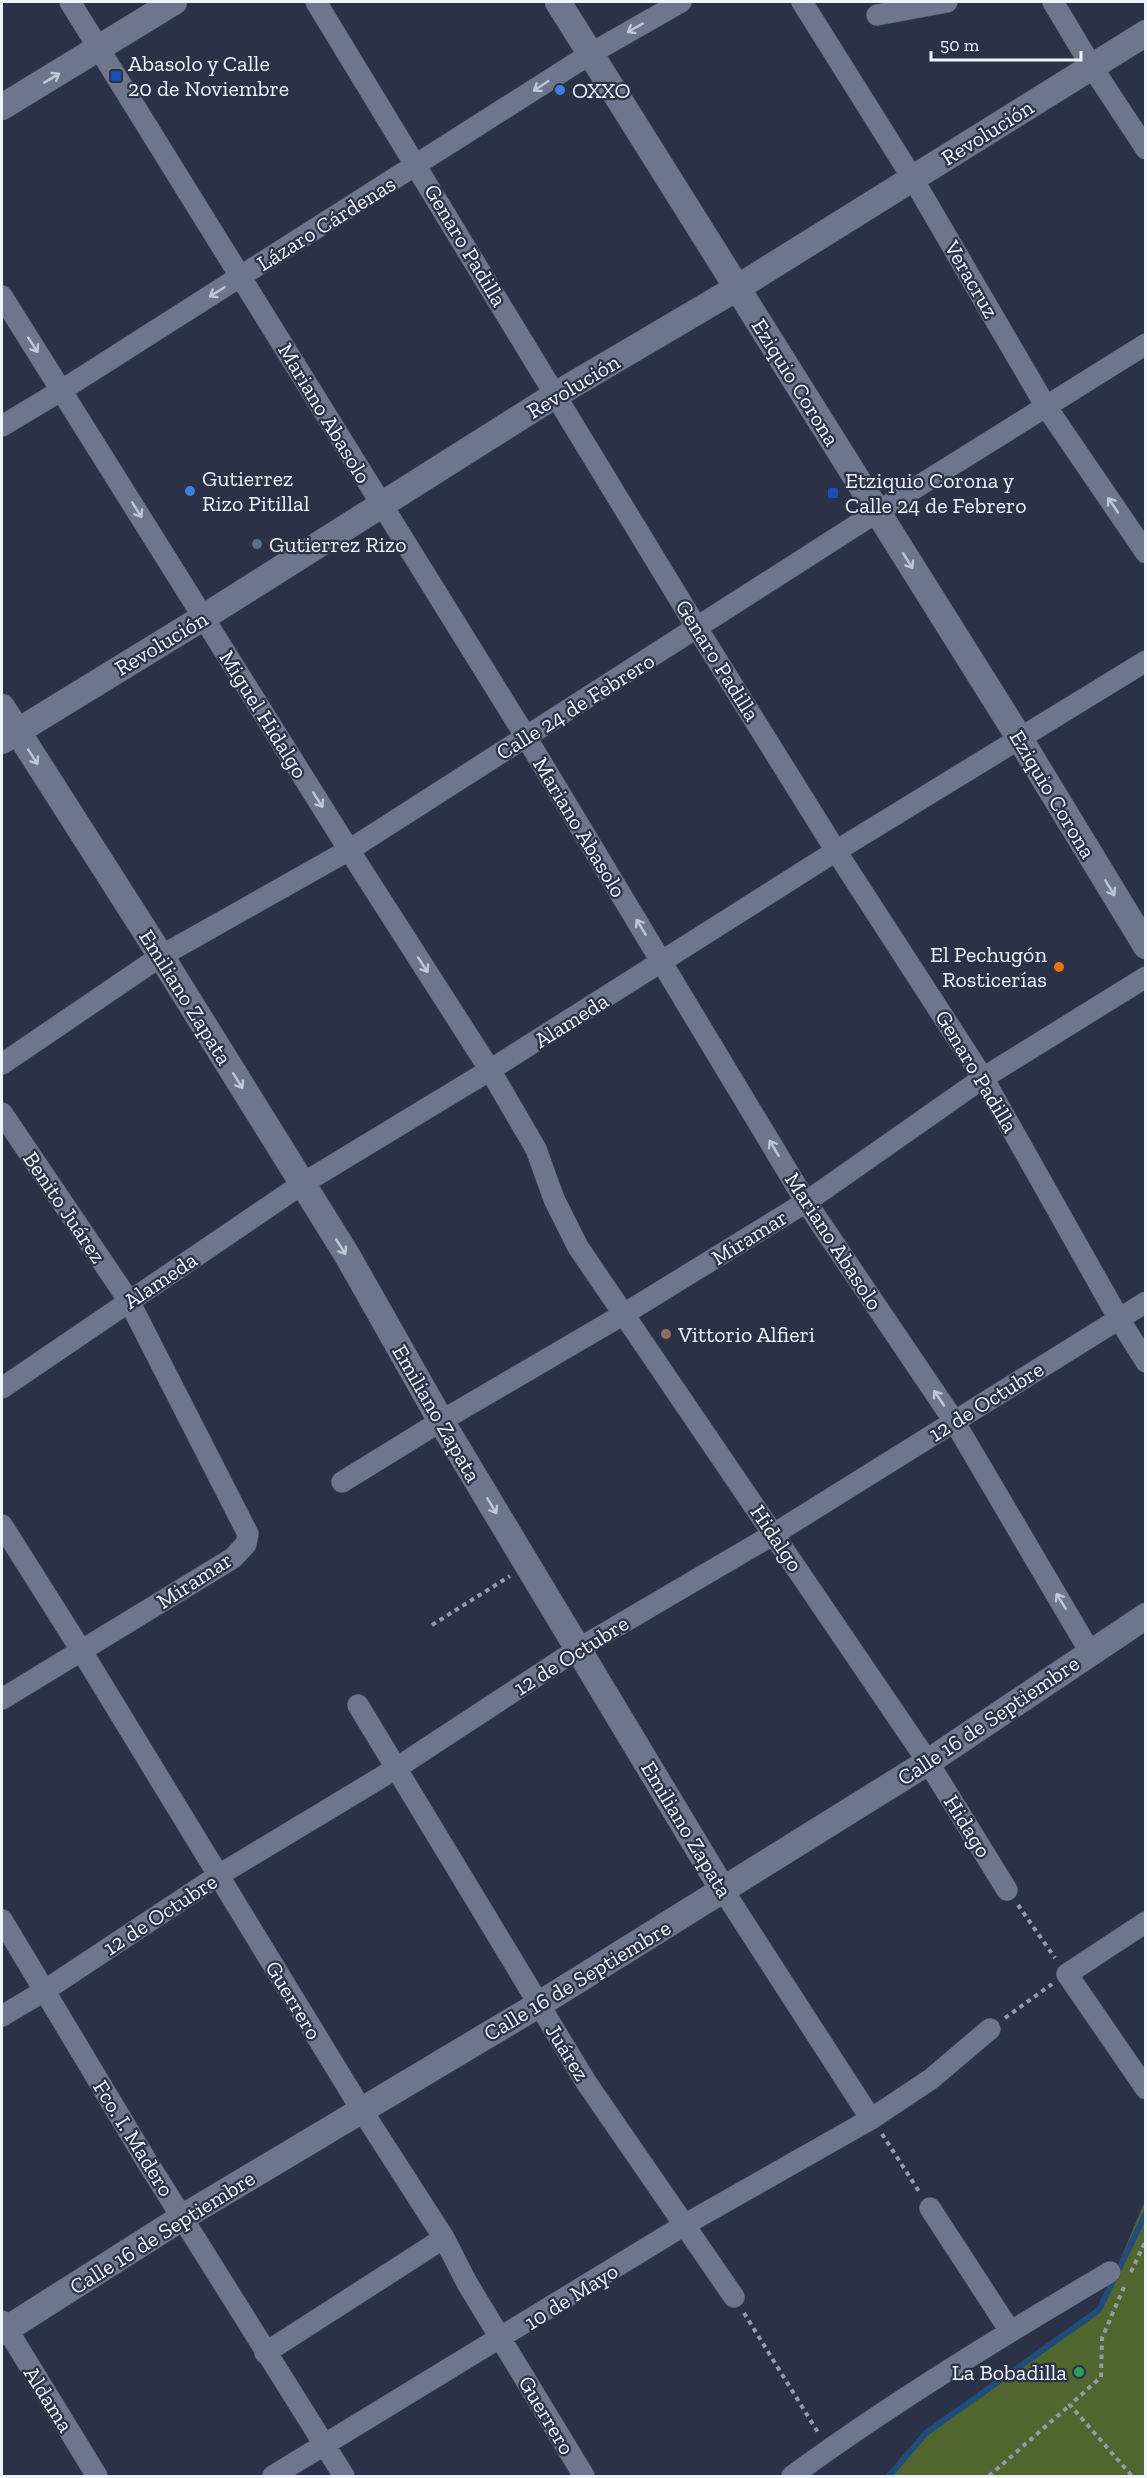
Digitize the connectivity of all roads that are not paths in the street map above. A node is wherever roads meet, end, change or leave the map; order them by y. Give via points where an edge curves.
1 (70, 2) edge
2 (174, 2) edge
3 (316, 2) edge
4 (558, 2) edge
5 (681, 2) edge
6 (802, 2) edge
7 (947, 2) edge
8 (1053, 2) edge
9 (877, 15) dead end
10 (1146, 33) edge
11 (100, 49) junction
12 (590, 54) junction
13 (1092, 67) junction
14 (2, 107) edge
15 (1146, 148) edge
16 (417, 165) junction
17 (913, 178) junction
18 (241, 276) junction
19 (737, 288) junction
20 (2, 296) edge
21 (1146, 344) edge
22 (62, 390) junction
23 (557, 394) junction
24 (1045, 405) junction
25 (2, 426) edge
26 (381, 506) junction
27 (877, 512) junction
28 (1146, 554) edge
29 (204, 617) junction
30 (697, 628) junction
31 (1146, 661) edge
32 (2, 707) edge
33 (9, 736) edge
34 (526, 737) junction
35 (1020, 740) junction
36 (349, 850) junction
37 (836, 851) junction
38 (1146, 946) edge
39 (161, 956) junction
40 (663, 963) junction
41 (1146, 977) edge
42 (2, 1064) edge
43 (490, 1070) junction
44 (983, 1078) junction
45 (2, 1113) edge
46 (302, 1184) junction
47 (806, 1202) junction
48 (129, 1301) junction
49 (1146, 1302) edge
50 (624, 1314) junction
51 (1119, 1319) junction
52 (1146, 1362) edge
53 (2, 1388) edge
54 (954, 1420) junction
55 (441, 1421) junction
56 (342, 1482) dead end
57 (2, 1525) edge
58 (774, 1534) junction
59 (1146, 1616) edge
60 (578, 1649) junction
61 (81, 1650) junction
62 (1090, 1652) junction
63 (2, 1700) edge
64 (358, 1705) dead end
65 (928, 1762) junction
66 (395, 1769) junction
67 (219, 1875) junction
68 (723, 1890) junction
69 (1007, 1890) road end
70 (2, 1920) edge
71 (1146, 1922) edge
72 (44, 1991) junction
73 (538, 2005) junction
74 (2, 2016) edge
75 (990, 2029) road end
76 (1146, 2089) edge
77 (361, 2109) junction
78 (871, 2119) junction
79 (930, 2208) road end
80 (183, 2217) junction
81 (686, 2224) junction
82 (444, 2238) junction
83 (1122, 2276) road end
84 (734, 2297) road end
85 (3, 2328) edge
86 (1010, 2331) junction
87 (502, 2338) junction
88 (265, 2353) junction
89 (324, 2445) junction
90 (97, 2476) edge
91 (273, 2476) edge
92 (344, 2476) edge
93 (584, 2476) edge
94 (792, 2476) edge

1 - 11 street, Mariano Abasolo
2 - 11 street
3 - 16 street, Genaro Padilla
4 - 12 street, Eziquio Corona
5 -> 12 street, Lázaro Cárdenas
6 - 17 street, Veracruz
7 - 9 street
8 - 13 street
10 - 13 street, Revolución
14 -> 11 street
11 - 18 street, Mariano Abasolo
12 -> 16 street, Lázaro Cárdenas
12 - 19 street, Eziquio Corona
13 - 15 street
13 - 17 street, Revolución
16 - 18 street, Lázaro Cárdenas
16 - 23 street, Genaro Padilla
17 - 19 street, Revolución
17 - 24 street, Veracruz
18 -> 22 street, Lázaro Cárdenas
18 - 26 street, Mariano Abasolo
19 - 23 street, Revolución
19 - 27 street, Eziquio Corona
20 -> 22 street, Miguel Hidalgo
21 - 24 street, Calle 24 de Febrero
22 - 25 street, Lázaro Cárdenas
22 -> 29 street, Miguel Hidalgo
23 - 26 street, Revolución
23 - 30 street, Genaro Padilla
24 - 27 street, Calle 24 de Febrero
28 -> 24 street, Veracruz
26 - 29 street, Revolución
26 - 34 street, Mariano Abasolo
27 - 30 street, Calle 24 de Febrero
27 -> 35 street, Eziquio Corona
29 - 33 street, Revolución
29 -> 36 street, Miguel Hidalgo
30 - 34 street, Calle 24 de Febrero
30 - 37 street, Genaro Padilla
31 - 35 street, Alameda
32 - 33 street, Emiliano Zapata
33 -> 39 street, Emiliano Zapata
34 - 36 street, Calle 24 de Febrero
40 -> 34 street, Mariano Abasolo
35 - 37 street, Alameda
35 -> 38 street, Eziquio Corona
36 - 39 street, Calle 24 de Febrero
36 -> 43 street, Miguel Hidalgo
37 - 40 street, Alameda
37 - 44 street, Genaro Padilla
39 - 42 street, Calle 24 de Febrero
39 -> 46 street, Emiliano Zapata
40 - 43 street, Alameda
47 -> 40 street, Mariano Abasolo
41 - 44 street, Miramar
43 - 46 street, Alameda
43 - 50 street, Hidalgo via 536,1149 554,1199 578,1247
44 - 47 street, Miramar
44 - 51 street, Genaro Padilla
45 - 48 street, Benito Juárez
46 - 48 street, Alameda
46 -> 55 street, Emiliano Zapata
47 - 50 street, Miramar
54 -> 47 street, Mariano Abasolo
48 - 53 street, Alameda
48 - 61 street, Miramar via 248,1534 246,1544 233,1558
49 - 51 street, 12 de Octubre
50 - 55 street, Miramar
50 - 58 street, Hidalgo
51 - 52 street, Genaro Padilla
51 - 54 street, 12 de Octubre
54 - 58 street, 12 de Octubre
62 -> 54 street, Mariano Abasolo
55 - 56 street, Miramar
55 -> 60 street, Emiliano Zapata
57 - 61 street, Guerrero
58 - 60 street, 12 de Octubre
58 - 65 street, Hidalgo
59 - 62 street, Calle 16 de Septiembre
60 - 66 street, 12 de Octubre
60 - 68 street, Emiliano Zapata
61 - 63 street, Miramar
61 - 67 street, Guerrero
62 - 65 street, Calle 16 de Septiembre
64 - 66 street, Juárez
65 - 68 street, Calle 16 de Septiembre
65 - 69 street, Hidago
66 - 67 street, 12 de Octubre
66 - 73 street, Juárez
67 - 72 street, 12 de Octubre
67 - 77 street, Guerrero
68 - 73 street, Calle 16 de Septiembre
68 - 78 street, Emiliano Zapata
70 - 72 street, Fco. I. Madero
71 - 76 street via 1067,1974
72 - 74 street, 12 de Octubre
72 - 80 street, Fco. I. Madero
73 - 77 street, Calle 16 de Septiembre
73 - 81 street, Juárez via 586,2082
75 - 78 street, 10 de Mayo via 931,2079
77 - 80 street, Calle 16 de Septiembre
77 - 82 street, Guerrero
78 - 81 street, 10 de Mayo
79 - 86 street
80 - 85 street, Calle 16 de Septiembre
80 - 88 street, Fco. I. Madero
81 - 84 street, Juárez
81 - 87 street, 10 de Mayo
82 - 87 street, Guerrero
82 - 88 street
83 - 86 street
85 - 90 street, Aldama
86 - 94 street
87 - 89 street, 10 de Mayo
87 - 93 street, Guerrero
88 - 89 street, Fco. I. Madero
89 - 91 street, 10 de Mayo
89 - 92 street, Fco. I. Madero

